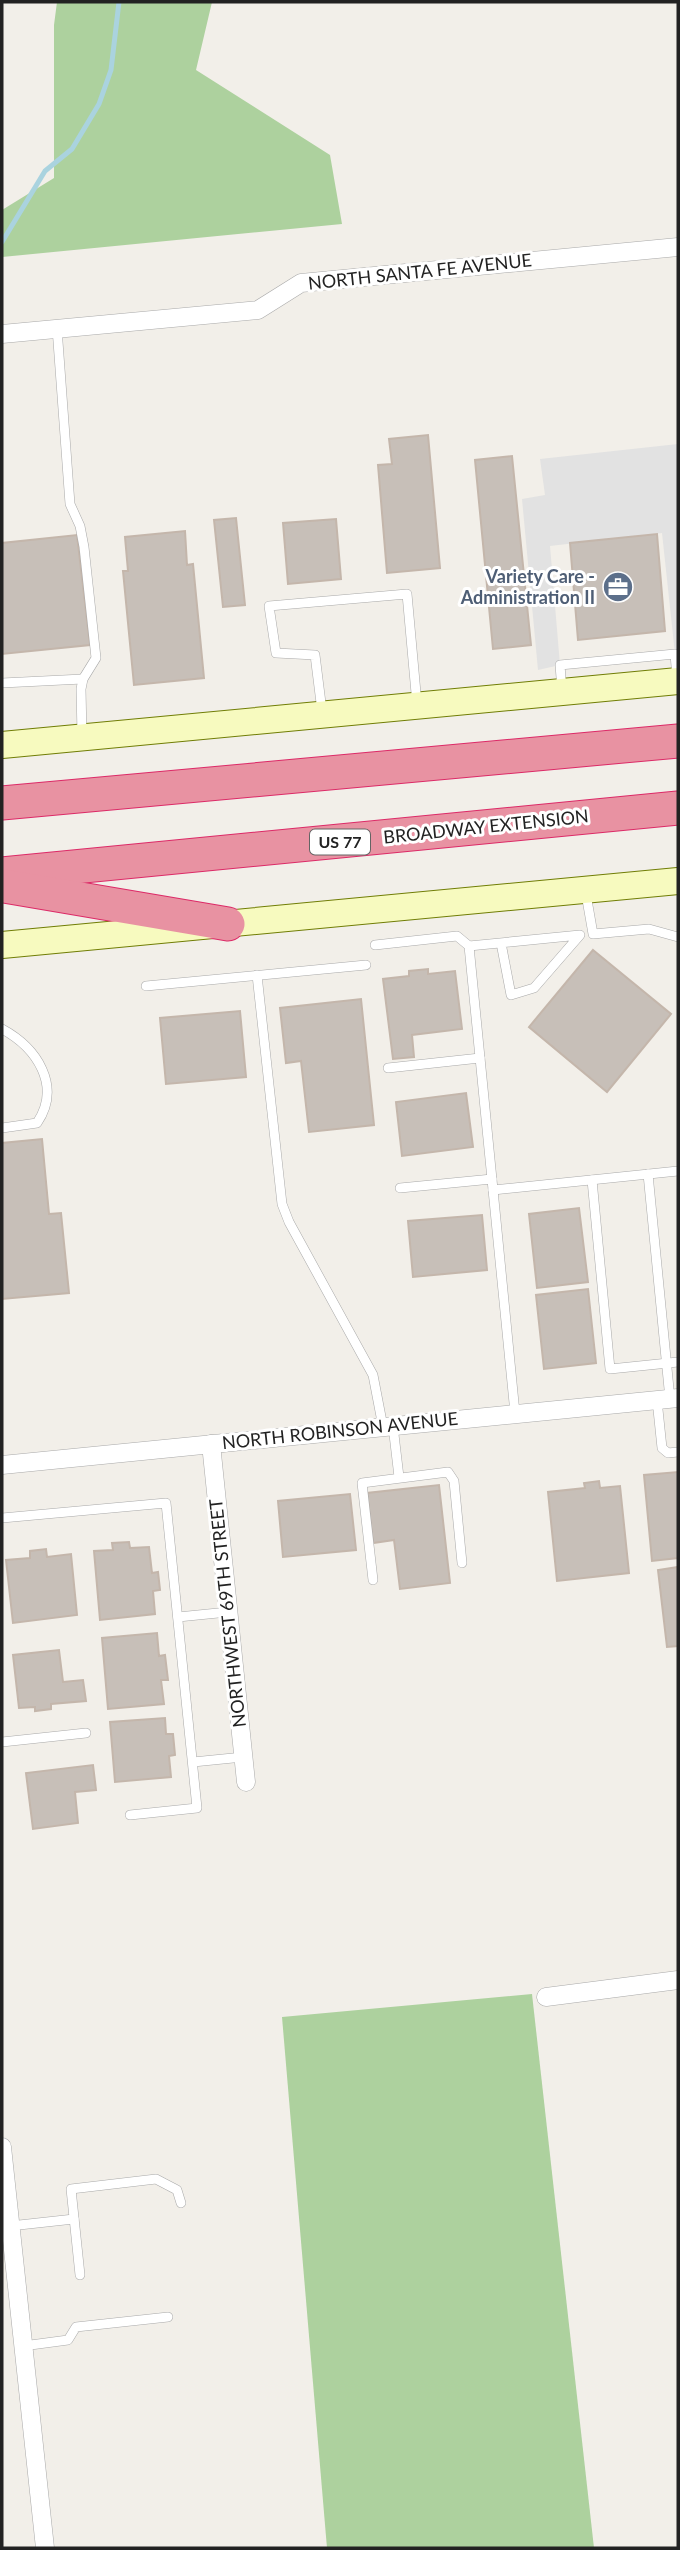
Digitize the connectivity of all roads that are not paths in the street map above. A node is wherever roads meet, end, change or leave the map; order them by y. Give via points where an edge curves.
1 (678, 247) edge
2 (57, 328) junction
3 (2, 334) edge
4 (83, 679) junction
5 (678, 681) edge
6 (2, 683) edge
7 (418, 705) junction
8 (322, 715) junction
9 (82, 737) junction
10 (678, 741) edge
11 (2, 745) edge
12 (2, 803) edge
13 (678, 808) edge
14 (2, 874) edge
15 (678, 881) edge
16 (2, 885) edge
17 (585, 890) junction
18 (228, 924) junction
19 (593, 934) junction
20 (580, 935) junction
21 (678, 937) edge
22 (501, 943) junction
23 (2, 945) edge
24 (375, 945) dead end
25 (469, 946) junction
26 (366, 965) dead end
27 (257, 975) junction
28 (146, 986) dead end
29 (2, 1029) edge
30 (480, 1058) junction
31 (388, 1068) dead end
32 (2, 1128) edge
33 (678, 1171) edge
34 (648, 1174) junction
35 (492, 1179) junction
36 (592, 1180) junction
37 (400, 1188) dead end
38 (493, 1190) junction
39 (678, 1362) edge
40 (667, 1363) junction
41 (669, 1399) edge
42 (515, 1413) junction
43 (388, 1426) junction
44 (211, 1444) junction
45 (678, 1452) edge
46 (2, 1465) edge
47 (399, 1478) junction
48 (2, 1518) edge
49 (462, 1563) dead end
50 (373, 1580) dead end
51 (228, 1612) junction
52 (178, 1617) junction
53 (86, 1733) dead end
54 (2, 1742) edge
55 (243, 1757) junction
56 (193, 1762) junction
57 (246, 1782) dead end
58 (130, 1815) dead end
59 (678, 1980) edge
60 (546, 1997) dead end
61 (2, 2147) edge
62 (181, 2203) dead end
63 (74, 2219) junction
64 (10, 2226) junction
65 (80, 2275) dead end
66 (168, 2317) dead end
67 (23, 2346) junction
68 (45, 2548) edge

1 - 2 street, NORTH SANTA FE AVENUE via 301,283 258,310
2 - 3 street, NORTH SANTA FE AVENUE
2 - 4 lane via 70,503 85,547 96,658
4 - 6 lane
4 - 9 lane
5 - 7 main road
7 - 8 main road
7 - 8 lane via 407,594 269,606 276,653 315,655
8 - 9 main road
9 - 11 main road
10 - 12 highway
13 - 14 highway, BROADWAY EXTENSION / US 77
15 - 17 main road
16 - 18 highway
17 - 18 main road
17 - 19 lane
18 - 23 main road
19 - 20 lane
19 - 21 lane via 649,929
20 - 22 lane
20 - 22 lane via 534,988 511,995
22 - 25 lane
24 - 25 lane via 457,936
25 - 30 lane
26 - 27 lane
27 - 28 lane
27 - 43 lane via 282,1204 373,1375
29 - 32 lane via 37,1061 49,1086 46,1110 37,1123
30 - 31 lane
30 - 35 lane
33 - 34 lane
34 - 36 lane
34 - 40 lane
35 - 37 lane
35 - 38 lane
36 - 38 lane
36 - 40 lane via 610,1369
38 - 42 lane
39 - 40 lane
40 - 41 lane
41 - 42 street, NORTH ROBINSON AVENUE
41 - 45 lane via 662,1448
42 - 43 street, NORTH ROBINSON AVENUE
43 - 44 street, NORTH ROBINSON AVENUE
43 - 47 lane
44 - 46 street, NORTH ROBINSON AVENUE
44 - 51 street, NORTHWEST 69TH STREET
47 - 49 lane via 448,1472 454,1481
47 - 50 lane via 362,1483
48 - 52 lane via 166,1503
51 - 52 lane
51 - 55 street, NORTHWEST 69TH STREET
52 - 56 lane
53 - 54 lane
55 - 56 lane
55 - 57 street, NORTHWEST 69TH STREET
56 - 58 lane via 197,1808
59 - 60 street
61 - 64 street
62 - 63 lane via 177,2190 156,2179 71,2189
63 - 64 lane
63 - 65 lane
64 - 67 street
66 - 67 lane via 76,2327 68,2340
67 - 68 street

